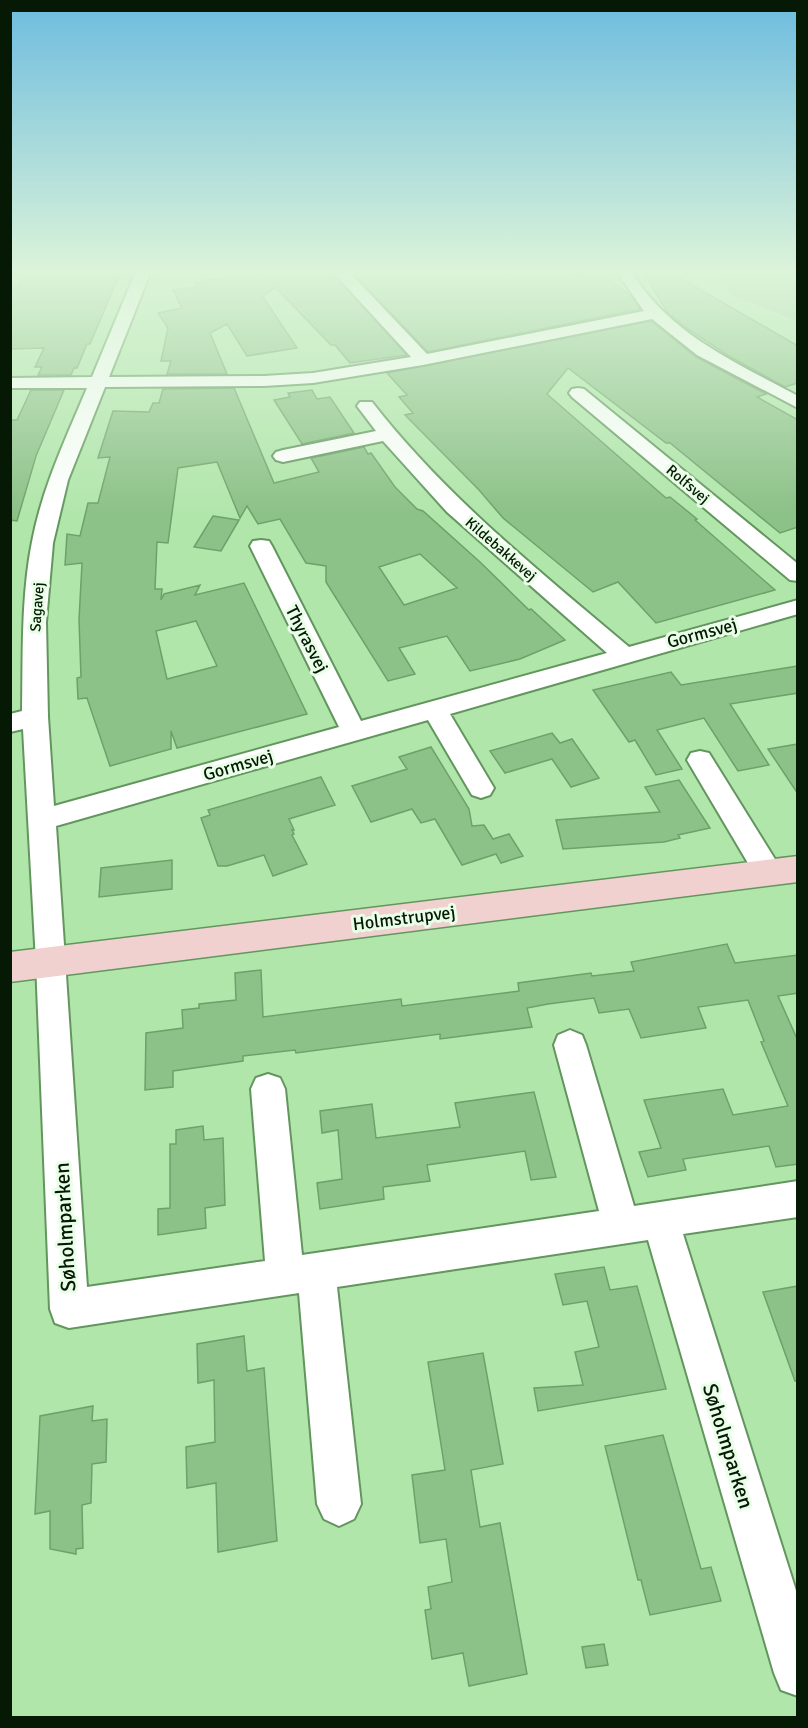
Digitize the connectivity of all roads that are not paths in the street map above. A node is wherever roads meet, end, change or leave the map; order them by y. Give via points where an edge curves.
1 (111, 352) edge
2 (415, 352) edge
3 (465, 352) edge
4 (704, 352) edge
5 (423, 360) junction
6 (98, 382) junction
7 (10, 383) edge
8 (578, 393) dead end
9 (798, 403) edge
10 (366, 406) dead end
11 (386, 435) junction
12 (283, 456) dead end
13 (261, 546) dead end
14 (798, 575) edge
15 (798, 607) edge
16 (624, 655) junction
17 (434, 708) junction
18 (36, 717) junction
19 (10, 723) edge
20 (354, 732) junction
21 (700, 760) dead end
22 (481, 788) dead end
23 (41, 819) junction
24 (783, 871) edge
25 (51, 962) junction
26 (10, 967) edge
27 (570, 1045) dead end
28 (268, 1089) dead end
29 (798, 1199) edge
30 (641, 1222) junction
31 (300, 1274) junction
32 (339, 1504) dead end
33 (798, 1673) edge

1 - 6 street, Sagavej
2 - 5 street
3 - 5 street
4 - 9 street
5 - 6 street via 313,378
6 - 7 street
6 - 18 street, Sagavej via 58,480 42,543 35,622
8 - 14 street, Rolfsvej
10 - 11 street, Kildebakkevej
11 - 12 street
11 - 16 street, Kildebakkevej via 422,478
13 - 20 street, Thyrasvej
15 - 16 street, Gormsvej
16 - 17 street, Gormsvej
17 - 20 street, Gormsvej
17 - 22 street
18 - 19 street
18 - 23 street, Sagavej
20 - 23 street, Gormsvej
21 - 24 street
23 - 25 street, Sagavej
24 - 25 street, Holmstrupvej
25 - 26 street, Holmstrupvej
25 - 31 street, Søholmparken via 69,1309
27 - 30 street, Søholmparken
28 - 31 street
29 - 30 street, Søholmparken
30 - 31 street, Søholmparken
30 - 33 street, Søholmparken
31 - 32 street

